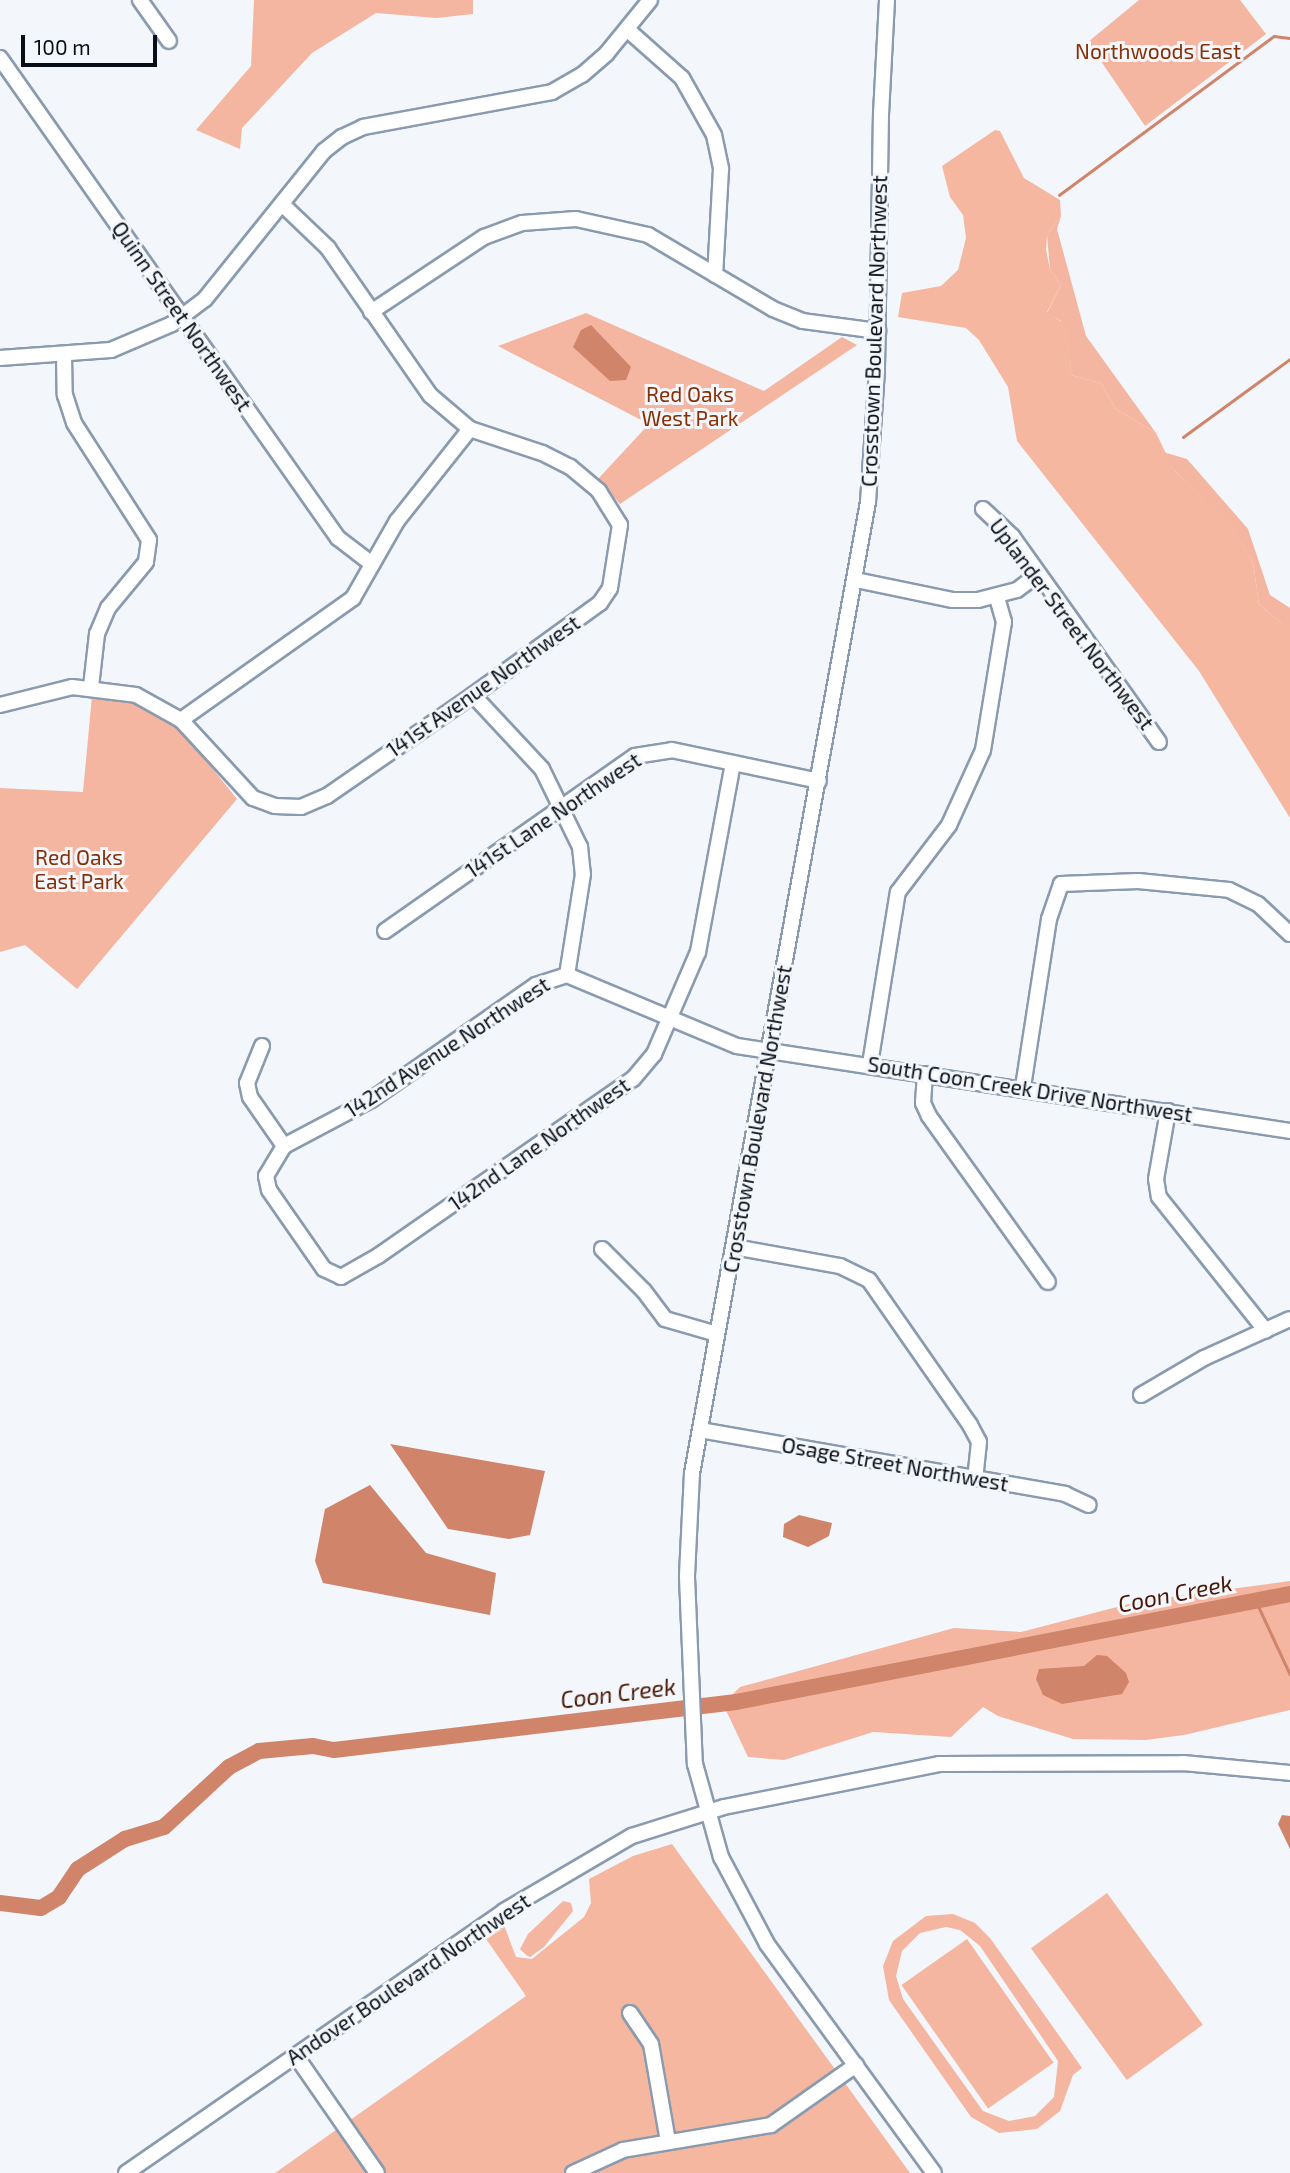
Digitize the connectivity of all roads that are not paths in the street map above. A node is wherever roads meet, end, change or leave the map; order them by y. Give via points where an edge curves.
1 (140, 0) edge
2 (650, 0) edge
3 (887, 0) edge
4 (629, 31) junction
5 (169, 41) dead end
6 (0, 58) edge
7 (282, 204) junction
8 (715, 275) junction
9 (372, 312) junction
10 (183, 316) junction
11 (878, 331) junction
12 (64, 356) junction
13 (0, 358) edge
14 (470, 429) junction
15 (983, 509) dead end
16 (372, 564) junction
17 (1038, 574) junction
18 (856, 580) junction
19 (997, 598) junction
20 (91, 687) junction
21 (473, 695) junction
22 (0, 705) edge
23 (181, 720) junction
24 (1159, 742) dead end
25 (733, 763) junction
26 (819, 781) junction
27 (562, 806) junction
28 (385, 931) dead end
29 (1290, 934) edge
30 (567, 975) junction
31 (671, 1019) junction
32 (262, 1046) dead end
33 (770, 1051) junction
34 (870, 1064) junction
35 (925, 1074) junction
36 (1023, 1087) junction
37 (1168, 1111) junction
38 (1290, 1131) edge
39 (284, 1146) junction
40 (734, 1247) junction
41 (601, 1249) dead end
42 (1048, 1282) dead end
43 (1290, 1320) edge
44 (1266, 1331) junction
45 (717, 1335) junction
46 (1141, 1395) dead end
47 (700, 1430) junction
48 (975, 1478) junction
49 (1088, 1505) dead end
50 (1290, 1773) edge
51 (706, 1814) junction
52 (630, 2013) dead end
53 (296, 2056) junction
54 (856, 2065) junction
55 (668, 2141) junction
56 (126, 2173) edge
57 (377, 2173) edge
58 (573, 2173) edge
59 (934, 2173) edge

1 - 5 street
2 - 4 street
3 - 11 street, Crosstown Boulevard Northwest
4 - 7 street via 582,75 552,92 363,127 342,136 324,151
4 - 8 street via 682,78 714,135 721,169
6 - 10 street, Quinn Street Northwest
7 - 9 street via 328,248
7 - 10 street via 205,299
8 - 9 street via 648,235 617,225 576,219 522,223 484,237
8 - 11 street via 803,321
9 - 14 street via 430,395
10 - 12 street via 152,335 111,350
10 - 16 street, Quinn Street Northwest via 338,538
11 - 18 street, Crosstown Boulevard Northwest via 873,448
12 - 13 street
12 - 20 street via 65,395 74,423 149,540 146,562 122,588 101,625
14 - 16 street via 397,522
14 - 21 street, 141st Avenue Northwest via 542,453 581,475 614,509 620,531 610,588 600,603
15 - 17 street, Uplander Street Northwest via 995,515
16 - 23 street via 353,598
17 - 19 street
17 - 24 street, Uplander Street Northwest
18 - 19 street via 953,600
18 - 26 street, Crosstown Boulevard Northwest
19 - 34 street via 1004,622 983,750 949,825 898,892
20 - 22 street via 56,689
20 - 23 street via 136,695
21 - 23 street, 141st Avenue Northwest via 327,796 300,807 275,806 248,794
21 - 27 street via 542,769
25 - 26 street, 141st Lane Northwest
25 - 27 street, 141st Lane Northwest via 672,750 651,751 635,756
25 - 31 street, 142nd Lane Northwest via 698,952
26 - 33 street, Crosstown Boulevard Northwest
27 - 28 street, 141st Lane Northwest
27 - 30 street via 580,847 583,874
29 - 36 street via 1258,904 1228,890 1138,881 1061,884 1049,919
30 - 31 street, 142nd Avenue Northwest
30 - 39 street, 142nd Avenue Northwest via 546,979 371,1100
31 - 33 street, 142nd Avenue Northwest via 729,1043
31 - 39 street, 142nd Lane Northwest via 654,1054 633,1079 370,1262 341,1277 324,1269 269,1190 266,1176
32 - 39 street via 247,1083 250,1097
33 - 34 street, South Coon Creek Drive Northwest
33 - 40 street, Crosstown Boulevard Northwest
34 - 35 street, South Coon Creek Drive Northwest
35 - 36 street, South Coon Creek Drive Northwest
35 - 42 street via 923,1103 929,1116
36 - 37 street, South Coon Creek Drive Northwest
37 - 38 street, South Coon Creek Drive Northwest
37 - 44 street via 1156,1179 1159,1197
40 - 45 street, Crosstown Boulevard Northwest
40 - 48 street via 840,1266 869,1280 970,1425 979,1443
41 - 45 street via 665,1319
43 - 44 street
44 - 46 street via 1203,1358
45 - 47 street, Crosstown Boulevard Northwest
47 - 48 street, Osage Street Northwest
47 - 51 street, Crosstown Boulevard Northwest via 688,1542 693,1731
48 - 49 street, Osage Street Northwest via 1065,1494
50 - 51 street, Andover Boulevard Northwest via 1183,1763 939,1764
51 - 53 street, Andover Boulevard Northwest via 608,1847 504,1911
51 - 54 street, Crosstown Boulevard Northwest via 750,1916
52 - 55 street via 651,2043
53 - 56 street, Andover Boulevard Northwest
53 - 57 street
54 - 55 street via 771,2125
54 - 59 street, Crosstown Boulevard Northwest
55 - 58 street via 623,2150

